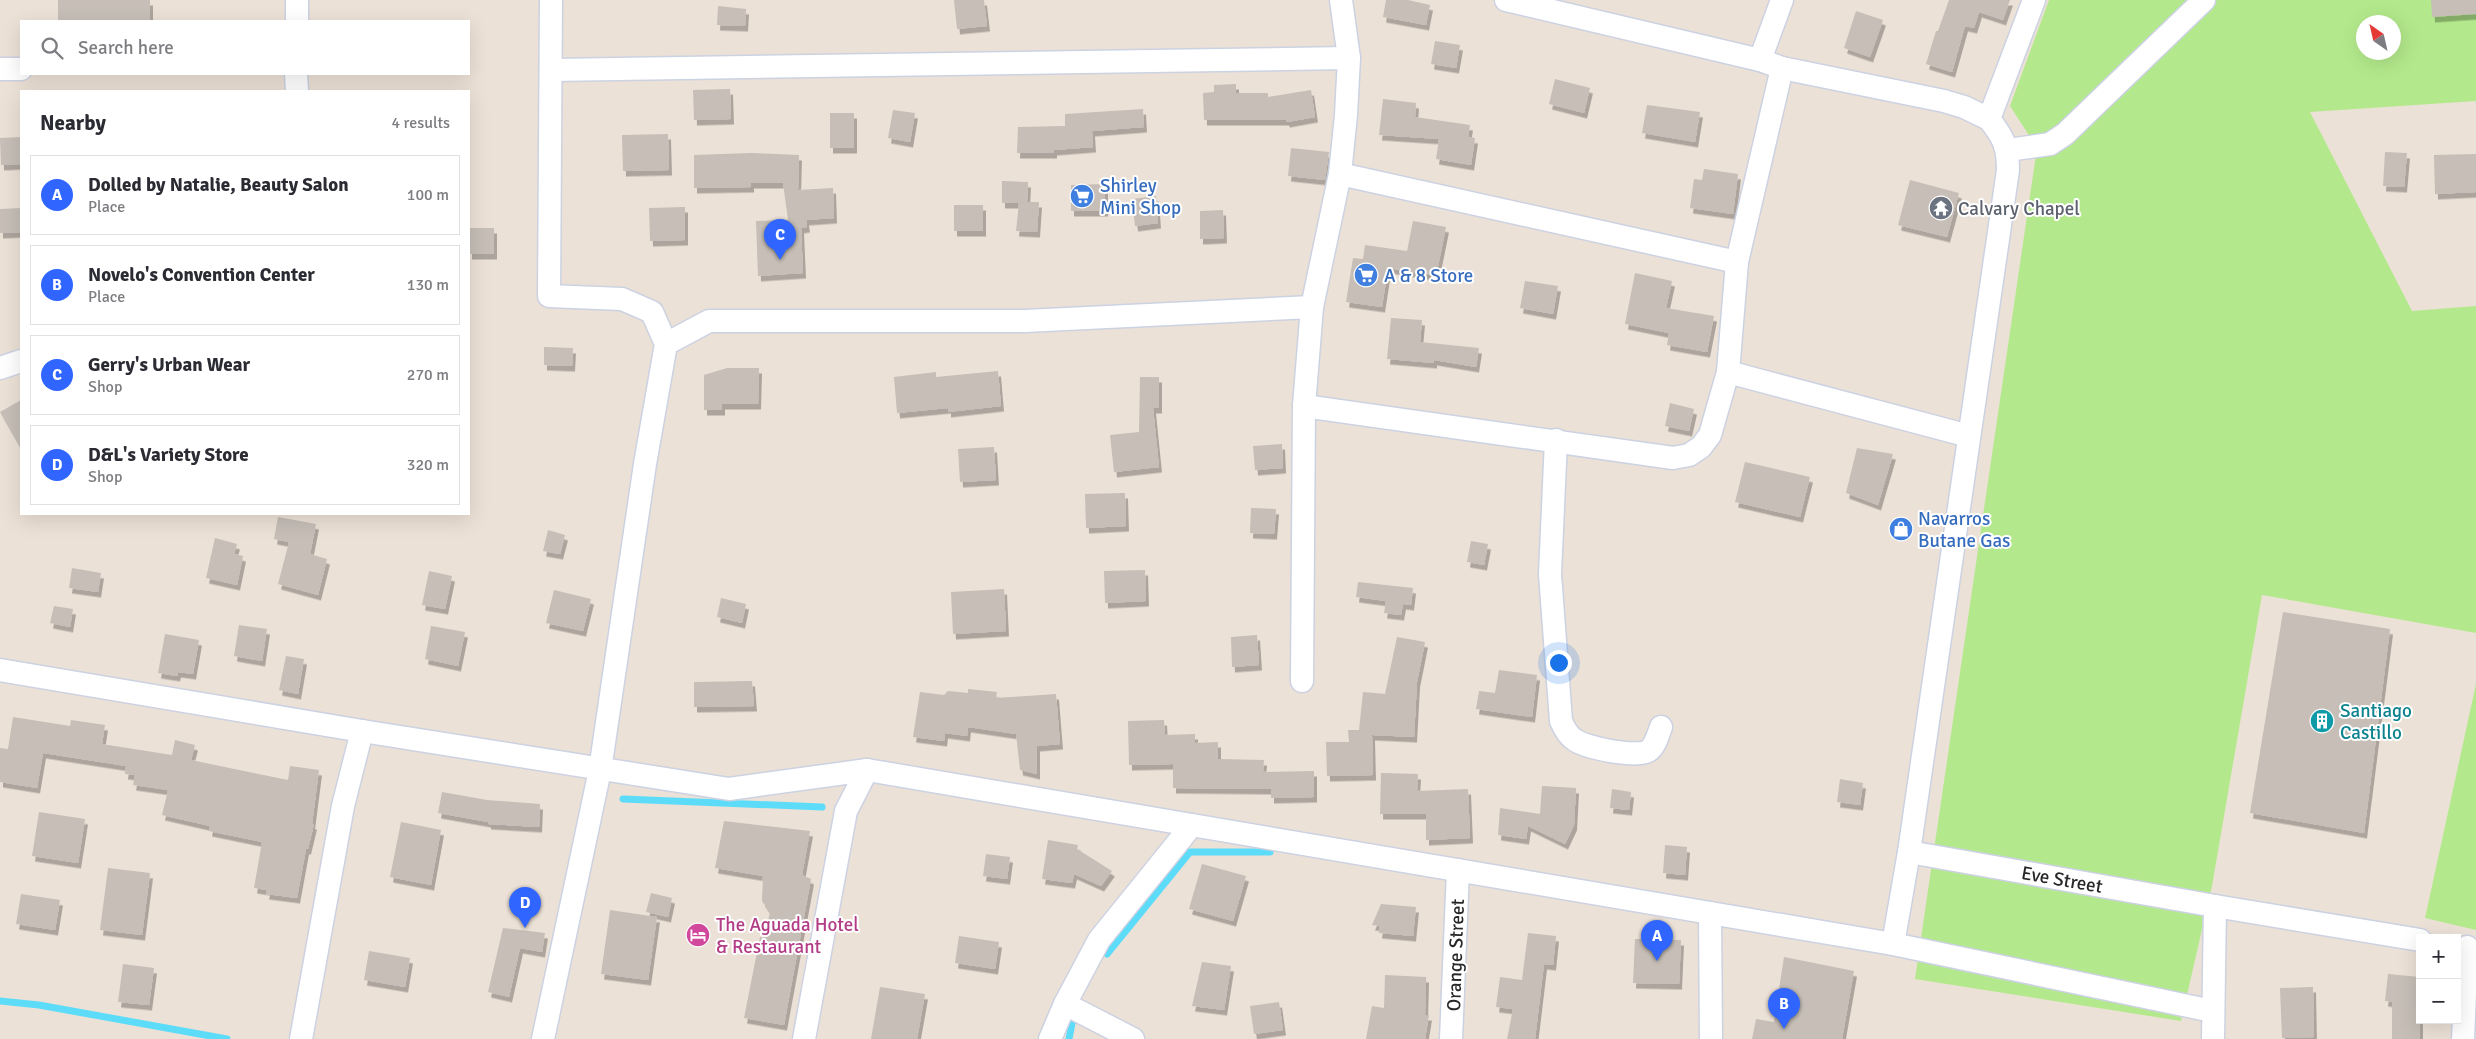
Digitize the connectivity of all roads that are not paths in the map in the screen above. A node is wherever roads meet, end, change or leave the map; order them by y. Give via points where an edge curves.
1 (297, 0) edge
2 (551, 0) edge
3 (1342, 0) edge
4 (1506, 0) edge
5 (1782, 0) edge
6 (2034, 0) edge
7 (2204, 0) edge
8 (297, 20) edge
9 (1349, 58) junction
10 (1760, 60) junction
11 (1782, 68) junction
12 (0, 69) edge
13 (20, 69) edge
14 (552, 70) junction
15 (296, 75) edge
16 (297, 90) edge
17 (1989, 119) junction
18 (2008, 150) junction
19 (1340, 174) junction
20 (1737, 262) junction
21 (1312, 307) junction
22 (666, 344) junction
23 (20, 361) edge
24 (0, 368) edge
25 (1728, 372) junction
26 (1304, 406) junction
27 (1969, 436) junction
28 (1556, 440) junction
29 (0, 670) edge
30 (1302, 681) dead end
31 (1661, 727) dead end
32 (362, 731) junction
33 (600, 770) junction
34 (867, 770) junction
35 (1192, 825) junction
36 (1909, 852) junction
37 (1458, 870) junction
38 (2215, 906) junction
39 (1710, 913) junction
40 (2416, 939) edge
41 (1893, 944) junction
42 (2467, 947) edge
43 (1065, 1004) junction
44 (2212, 1011) junction
45 (301, 1039) edge
46 (543, 1039) edge
47 (804, 1039) edge
48 (1050, 1039) edge
49 (1133, 1039) edge
50 (1451, 1039) edge
51 (1711, 1039) edge
52 (2213, 1039) edge
53 (2463, 1039) edge

1 - 8 street
2 - 14 street
3 - 9 street
4 - 10 street
5 - 10 street
6 - 17 street
7 - 18 street via 2065,134 2050,144
9 - 14 street
9 - 19 street
10 - 11 street
11 - 17 street via 1944,101 1964,106
11 - 20 street
12 - 13 street
14 - 22 street via 549,296 622,299 652,312
15 - 16 street
17 - 18 street
18 - 27 street via 2008,170
19 - 20 street
19 - 21 street
20 - 25 street
21 - 22 street via 1025,322 709,320
21 - 26 street
22 - 33 street
23 - 24 street
25 - 27 street
25 - 28 street via 1710,435 1689,455 1673,458
26 - 28 street
26 - 30 street
27 - 36 street
28 - 31 street via 1550,574 1564,730 1573,740 1587,746 1637,754 1648,751
29 - 32 street
32 - 33 street
32 - 45 street via 343,806
33 - 34 street via 729,789
33 - 46 street
34 - 35 street
34 - 47 street via 846,811
35 - 37 street
35 - 43 street via 1099,940
36 - 38 street, Eve Street
36 - 41 street
37 - 39 street
37 - 50 street, Orange Street
38 - 40 street, Eve Street
38 - 44 street
39 - 41 street
39 - 51 street
41 - 44 street
42 - 53 street
43 - 48 street
43 - 49 street
44 - 52 street

